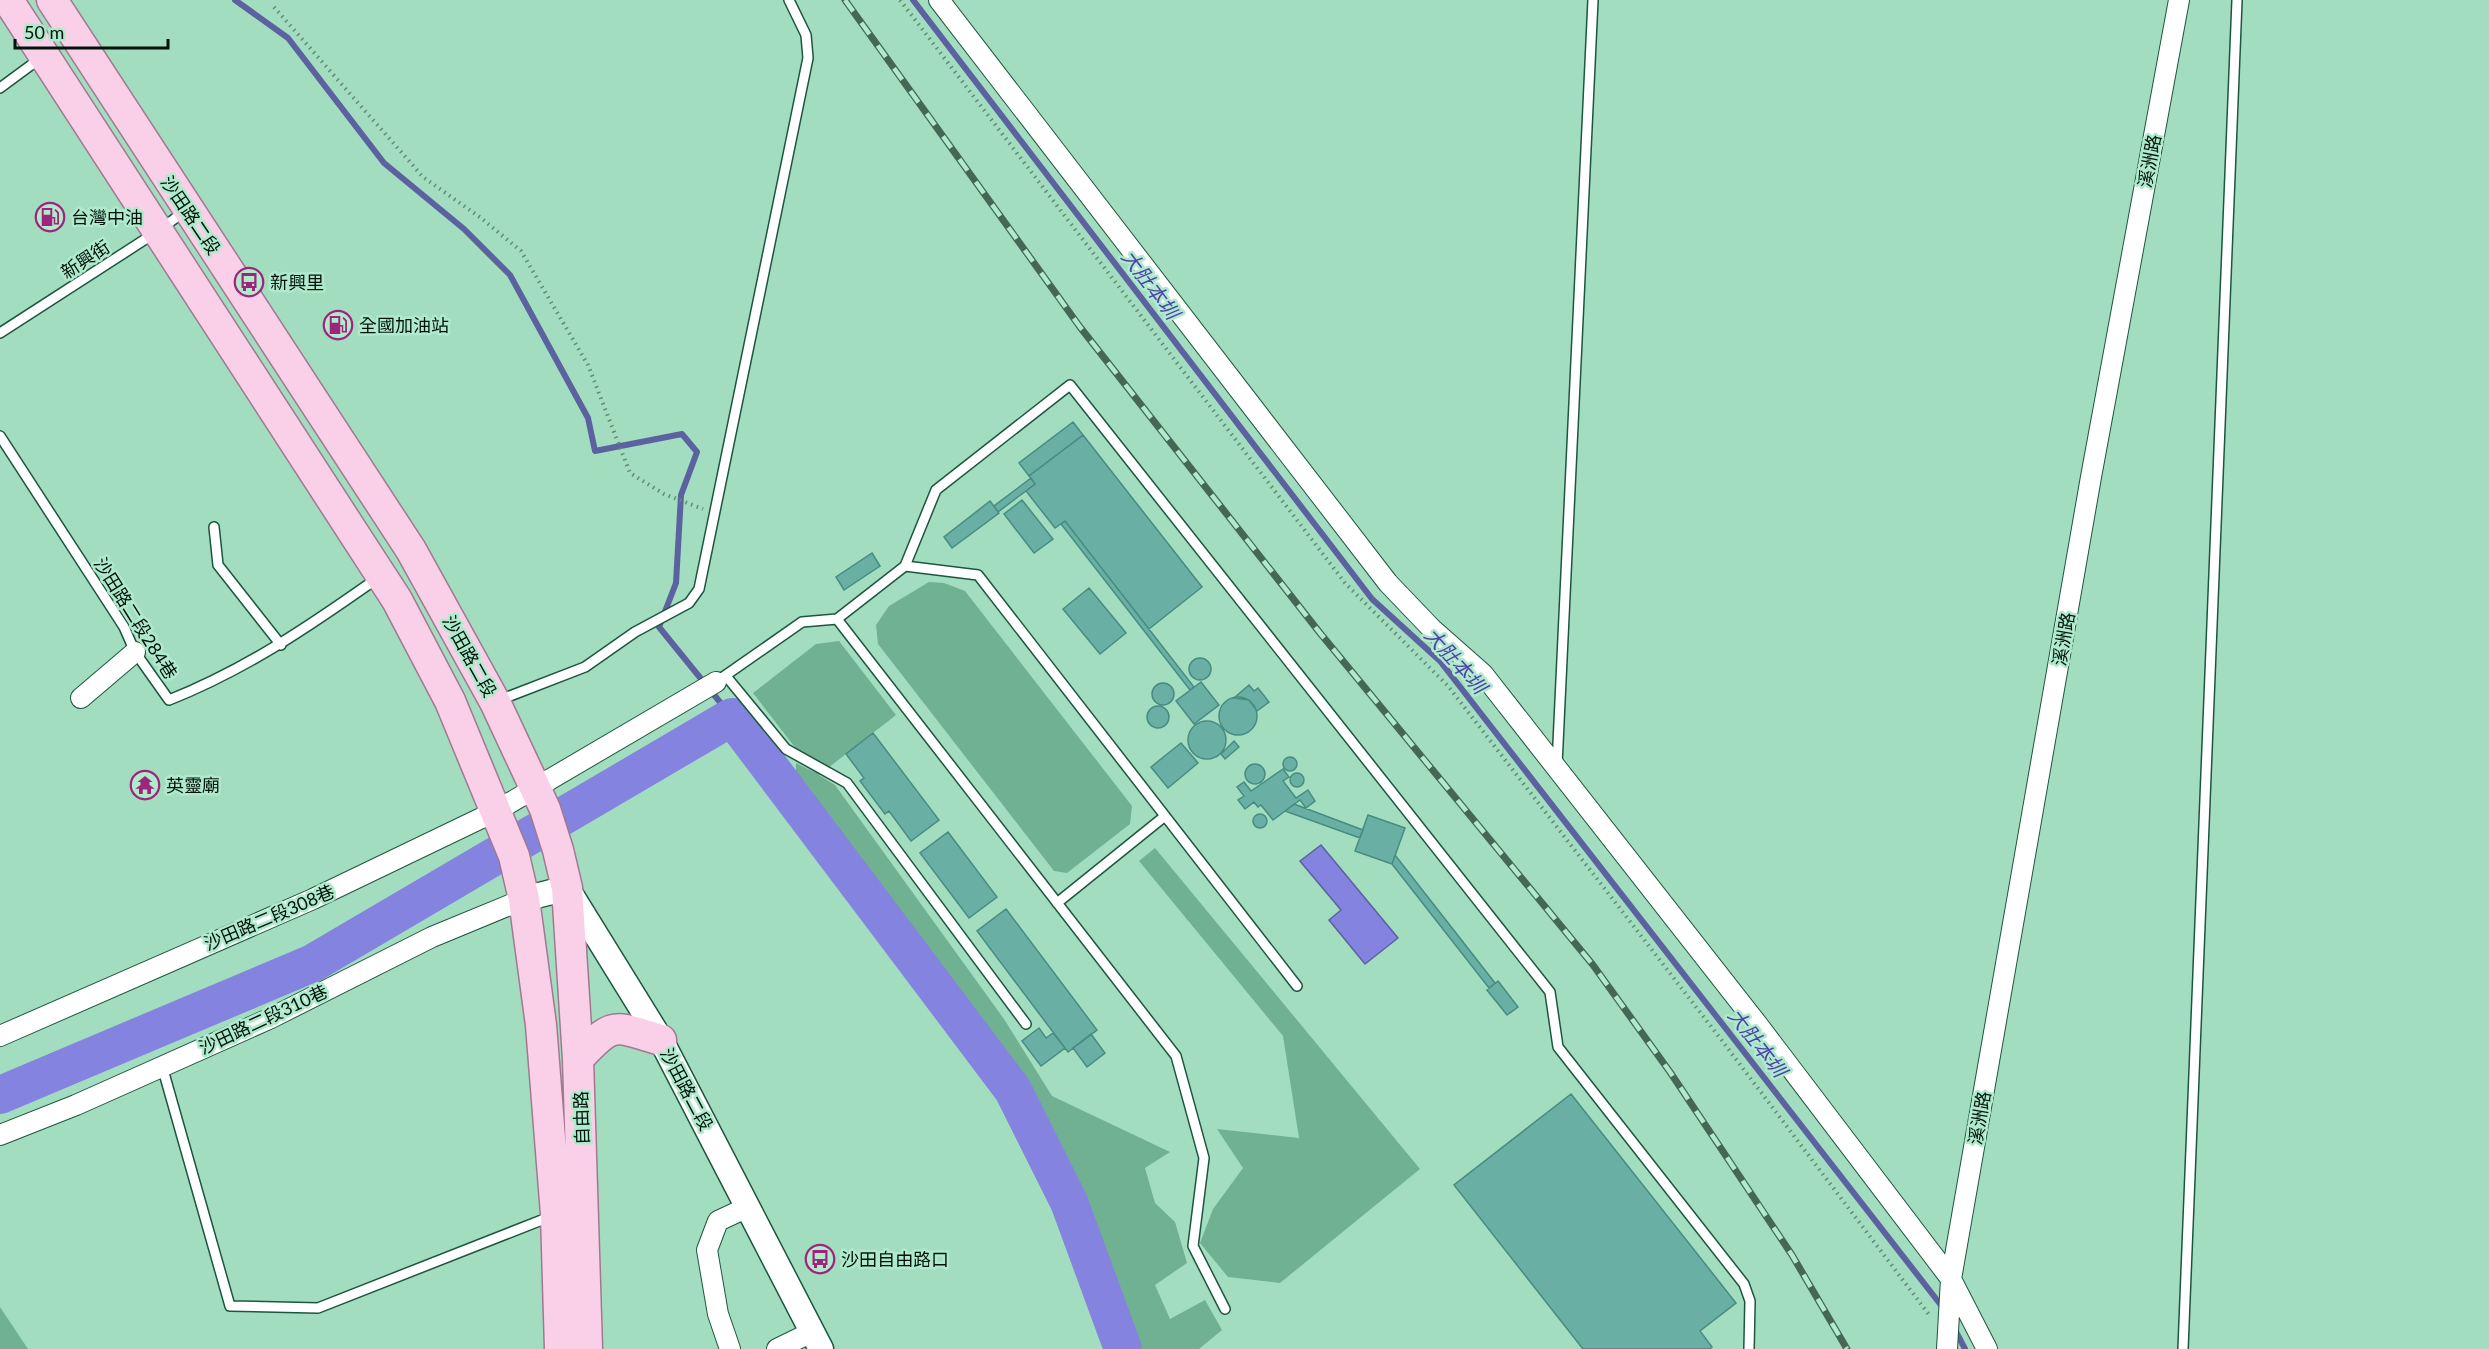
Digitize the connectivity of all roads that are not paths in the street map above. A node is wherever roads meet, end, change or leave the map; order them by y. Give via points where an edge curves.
1 (8, 0) edge
2 (52, 0) edge
3 (789, 0) edge
4 (939, 0) edge
5 (1593, 0) edge
6 (2179, 0) edge
7 (2237, 0) edge
8 (951, 8) edge
9 (44, 56) junction
10 (0, 88) edge
11 (187, 210) junction
12 (158, 231) junction
13 (0, 333) edge
14 (0, 436) edge
15 (214, 527) dead end
16 (905, 566) junction
17 (381, 575) junction
18 (837, 619) junction
19 (281, 645) junction
20 (135, 652) junction
21 (721, 679) junction
22 (81, 698) dead end
23 (495, 702) junction
24 (1557, 770) junction
25 (540, 799) junction
26 (1165, 816) junction
27 (505, 833) junction
28 (567, 888) junction
29 (524, 899) junction
30 (1057, 903) junction
31 (1297, 986) dead end
32 (1026, 1024) dead end
33 (0, 1036) edge
34 (661, 1040) junction
35 (578, 1059) junction
36 (162, 1066) junction
37 (0, 1135) edge
38 (748, 1206) junction
39 (556, 1214) junction
40 (1951, 1279) junction
41 (1225, 1309) dead end
42 (816, 1341) edge
43 (1947, 1345) edge
44 (560, 1349) edge
45 (587, 1349) edge
46 (730, 1349) edge
47 (777, 1349) edge
48 (1749, 1349) edge
49 (1987, 1349) edge
50 (2182, 1349) edge

1 - 9 main road, 沙田路二段
2 - 11 main road, 沙田路二段
3 - 23 lane via 806,35 808,58 699,589 690,603 635,632 585,667
4 - 8 street
5 - 24 lane
6 - 40 street, 溪洲路
7 - 50 lane
8 - 24 street via 1388,583 1483,674
9 - 10 lane
9 - 12 main road, 沙田路二段
11 - 12 lane, 新興街
11 - 23 main road, 沙田路二段 via 411,550
12 - 13 lane, 新興街
12 - 17 main road, 沙田路二段
14 - 20 lane, 沙田路二段284巷 via 124,627
15 - 19 lane via 218,565
16 - 18 lane
16 - 26 lane via 978,575
16 - 48 lane via 936,490 1070,386 1550,992 1557,1047 1744,1284 1750,1301
17 - 19 lane, 沙田路二段284巷
17 - 27 main road, 沙田路二段 via 450,701
18 - 21 lane via 802,622
18 - 30 lane
19 - 20 lane, 沙田路二段284巷 via 169,700
20 - 22 street
21 - 25 street, 沙田路二段308巷
21 - 32 lane via 786,748 847,783
23 - 25 main road, 沙田路二段
24 - 40 street
25 - 27 street, 沙田路二段308巷
25 - 28 main road, 沙田路二段
26 - 30 lane
26 - 31 lane
27 - 29 main road, 沙田路二段
27 - 33 street, 沙田路二段308巷 via 314,899
28 - 29 street
28 - 34 street, 沙田路二段
28 - 35 main road, 自由路
29 - 36 street, 沙田路二段310巷 via 432,937 271,1018
29 - 39 main road, 自由路 via 541,1025
30 - 41 lane via 1176,1056 1204,1158 1193,1245
34 - 35 main road via 622,1029 603,1032
34 - 38 street, 沙田路二段
35 - 45 main road, 自由路
36 - 37 street, 沙田路二段310巷
36 - 39 lane via 230,1306 318,1308
38 - 42 street, 沙田路二段
38 - 46 street via 718,1221 707,1250 718,1314
39 - 44 main road, 自由路
40 - 43 street, 溪洲路
40 - 49 street
42 - 47 street

